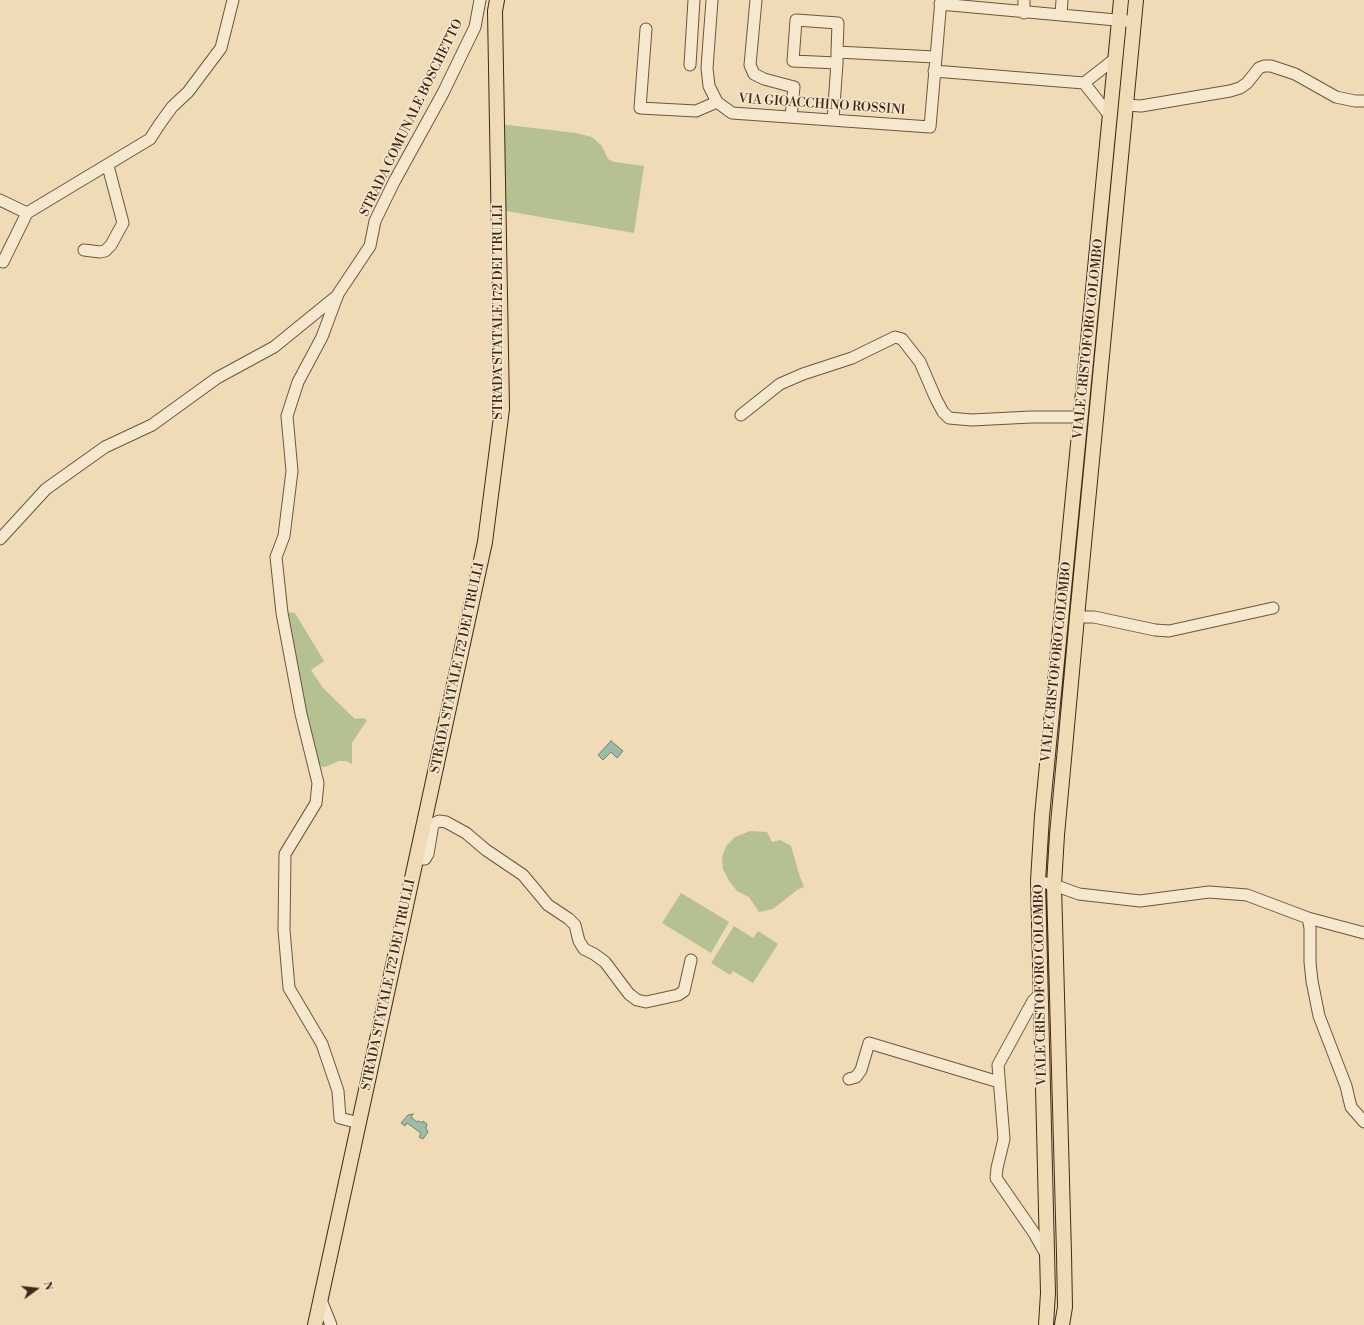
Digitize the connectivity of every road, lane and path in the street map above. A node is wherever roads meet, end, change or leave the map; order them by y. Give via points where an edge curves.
1 (233, 0) edge
2 (480, 0) edge
3 (694, 0) edge
4 (712, 0) edge
5 (756, 0) edge
6 (1024, 0) edge
7 (1062, 0) edge
8 (1121, 0) edge
9 (1136, 0) edge
10 (940, 2) edge
11 (498, 4) edge
12 (1024, 13) junction
13 (1061, 15) junction
14 (1119, 21) junction
15 (1134, 22) junction
16 (646, 29) dead end
17 (692, 36) junction
18 (710, 37) junction
19 (837, 57) junction
20 (935, 57) junction
21 (1116, 58) junction
22 (690, 65) dead end
23 (934, 71) junction
24 (1084, 83) junction
25 (1364, 101) edge
26 (717, 102) junction
27 (1126, 105) junction
28 (1110, 116) junction
29 (791, 117) junction
30 (833, 120) junction
31 (108, 166) junction
32 (0, 200) edge
33 (27, 213) junction
34 (84, 250) dead end
35 (3, 262) dead end
36 (338, 294) junction
37 (1088, 351) junction
38 (1102, 353) junction
39 (741, 415) dead end
40 (1081, 417) junction
41 (0, 539) edge
42 (1273, 608) dead end
43 (1077, 617) junction
44 (416, 859) junction
45 (1038, 881) junction
46 (1054, 885) junction
47 (1308, 918) junction
48 (1364, 933) edge
49 (691, 960) dead end
50 (1041, 993) junction
51 (849, 1079) dead end
52 (999, 1082) junction
53 (1364, 1122) edge
54 (359, 1124) junction
55 (1047, 1257) junction
56 (321, 1300) junction
57 (1046, 1323) edge
58 (315, 1325) edge
59 (331, 1325) edge
60 (1063, 1325) edge

1 - 31 street via 221,48 188,92 172,107 150,139
2 - 36 street, STRADA COMUNALE BOSCHETTO via 475,27 443,93 384,202 375,221 370,246
3 - 17 street
4 - 18 street
5 - 29 street via 750,65 754,74 794,87
6 - 12 street
7 - 13 street
8 - 14 main road, VIALE CRISTOFORO COLOMBO
9 - 15 main road, VIALE CRISTOFORO COLOMBO
10 - 12 street
10 - 20 street
11 - 44 main road, STRADA STATALE 172 DEI TRULLI via 502,409 485,542
12 - 13 street
13 - 14 street
14 - 15 street
14 - 21 main road, VIALE CRISTOFORO COLOMBO
15 - 27 main road, VIALE CRISTOFORO COLOMBO
16 - 26 street via 640,108 696,111
17 - 18 street
17 - 22 street
18 - 26 street via 707,68 709,86
19 - 19 street via 793,61 796,20 838,23
19 - 20 street
19 - 30 street
20 - 23 street
21 - 24 street
21 - 28 main road, VIALE CRISTOFORO COLOMBO
23 - 24 street
23 - 30 street, VIA GIOACCHINO ROSSINI via 930,127
24 - 28 street
25 - 27 street via 1336,97 1295,74 1264,66 1240,88 1230,92 1141,106
26 - 29 street, VIA GIOACCHINO ROSSINI via 732,113
27 - 38 main road, VIALE CRISTOFORO COLOMBO
28 - 37 main road, VIALE CRISTOFORO COLOMBO
29 - 30 street, VIA GIOACCHINO ROSSINI
31 - 33 street
31 - 34 street via 123,223 105,251
32 - 33 street
33 - 35 street
36 - 41 street via 274,347 217,378 152,425 105,447 46,489
36 - 54 street, STRADA COMUNALE BOSCHETTO via 322,337 298,382 287,416 292,472 284,536 276,557 282,613 301,714 318,783 316,803 285,854 284,930 289,988 322,1044 338,1091 340,1118
37 - 38 street
37 - 40 main road, VIALE CRISTOFORO COLOMBO
38 - 43 main road, VIALE CRISTOFORO COLOMBO
39 - 40 street via 780,384 852,358 895,337 902,338 920,362 943,412 949,418 972,420
40 - 45 main road, VIALE CRISTOFORO COLOMBO via 1042,816
42 - 43 street via 1169,631 1094,617
43 - 46 main road, VIALE CRISTOFORO COLOMBO
44 - 49 street via 425,860 428,854 433,824 439,821 446,822 466,833 523,875 548,905 569,919 584,949 605,962 629,994 637,1000 646,1002 678,995 684,991
44 - 54 main road, STRADA STATALE 172 DEI TRULLI
45 - 46 street
45 - 50 main road, VIALE CRISTOFORO COLOMBO
46 - 47 street via 1078,894 1140,902 1209,892 1247,895
46 - 60 main road, VIALE CRISTOFORO COLOMBO via 1064,1254
47 - 48 street
47 - 53 street via 1312,981 1319,1016 1346,1086 1351,1107
50 - 52 street via 1033,1001 998,1065
50 - 55 main road, VIALE CRISTOFORO COLOMBO
51 - 52 street via 856,1078 861,1070 869,1043
52 - 55 street via 1004,1138 996,1178
54 - 56 main road, STRADA STATALE 172 DEI TRULLI
55 - 57 main road, VIALE CRISTOFORO COLOMBO
56 - 58 main road, STRADA STATALE 172 DEI TRULLI
56 - 59 street
57 - 60 main road

